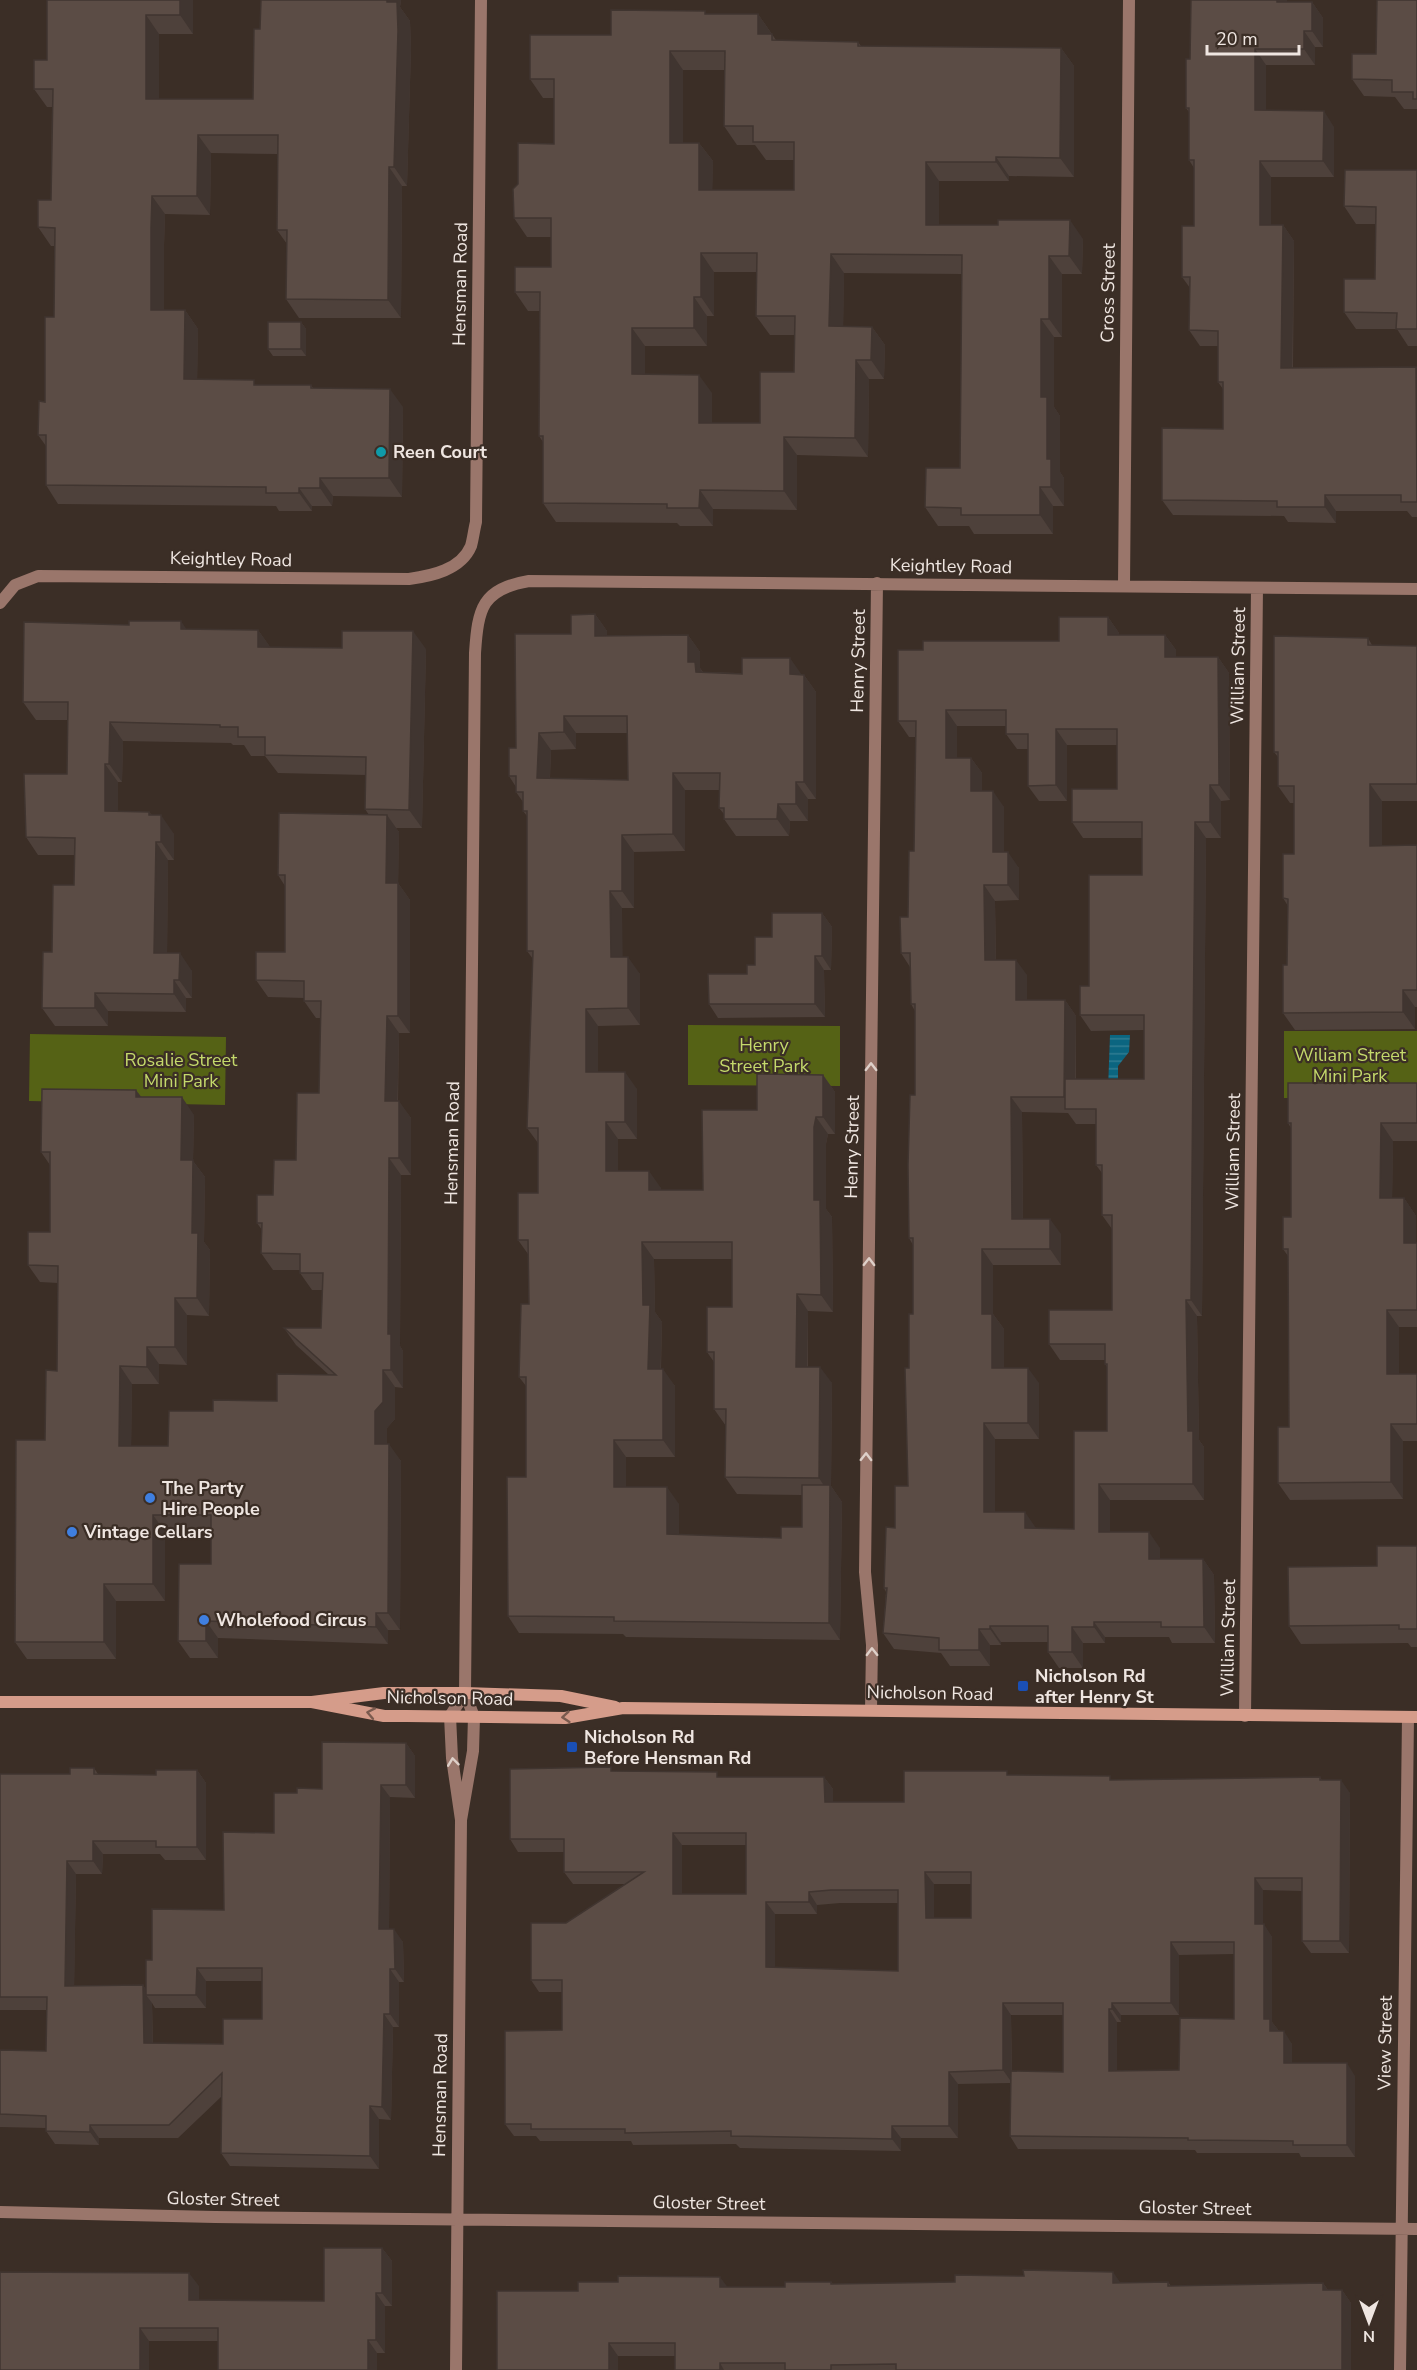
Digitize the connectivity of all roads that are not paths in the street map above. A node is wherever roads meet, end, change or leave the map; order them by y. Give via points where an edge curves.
1 (481, 0) edge
2 (1130, 0) edge
3 (456, 563) joint
4 (877, 583) junction
5 (1124, 586) junction
6 (1257, 588) junction
7 (1417, 589) edge
8 (489, 597) joint
9 (0, 603) edge
10 (465, 1693) junction
11 (0, 1702) edge
12 (312, 1702) junction
13 (623, 1708) junction
14 (871, 1710) junction
15 (450, 1716) junction
16 (1245, 1716) junction
17 (474, 1717) junction
18 (1412, 1717) edge
19 (461, 1820) junction
20 (0, 2212) edge
21 (457, 2219) junction
22 (1401, 2228) junction
23 (1417, 2229) edge
24 (456, 2370) edge
25 (1400, 2370) edge

1 - 3 street, Hensman Road via 476,522 470,547
2 - 5 street, Cross Street
3 - 9 street, Keightley Road via 434,576 409,579 39,576 24,580
4 - 5 street, Keightley Road
4 - 8 street, Keightley Road via 530,580 504,586
14 -> 4 street, Henry Street via 872,1645 865,1572
5 - 6 street, Keightley Road
6 - 7 street, Keightley Road
6 - 16 street, William Street
8 - 10 street, Hensman Road via 477,622 475,653
10 - 12 main road, Nicholson Road via 384,1693
10 - 13 main road, Nicholson Road via 561,1696
10 - 15 street
10 - 17 street, Hensman Road
11 - 12 main road, Nicholson Road
15 -> 12 main road, Nicholson Road via 384,1716
13 - 14 main road, Nicholson Road
13 -> 17 main road, Nicholson Road via 565,1718
14 - 16 main road, Nicholson Road
15 - 17 main road, Nicholson Road
19 -> 15 street, Hensman Road
16 - 18 main road, Nicholson Road
17 - 19 street, Hensman Road via 473,1751
18 - 22 street, View Street
19 - 21 street, Hensman Road
20 - 21 street, Gloster Street
21 - 22 street, Gloster Street
21 - 24 street, Hensman Road
22 - 23 street, Gloster Street
22 - 25 street, View Street

